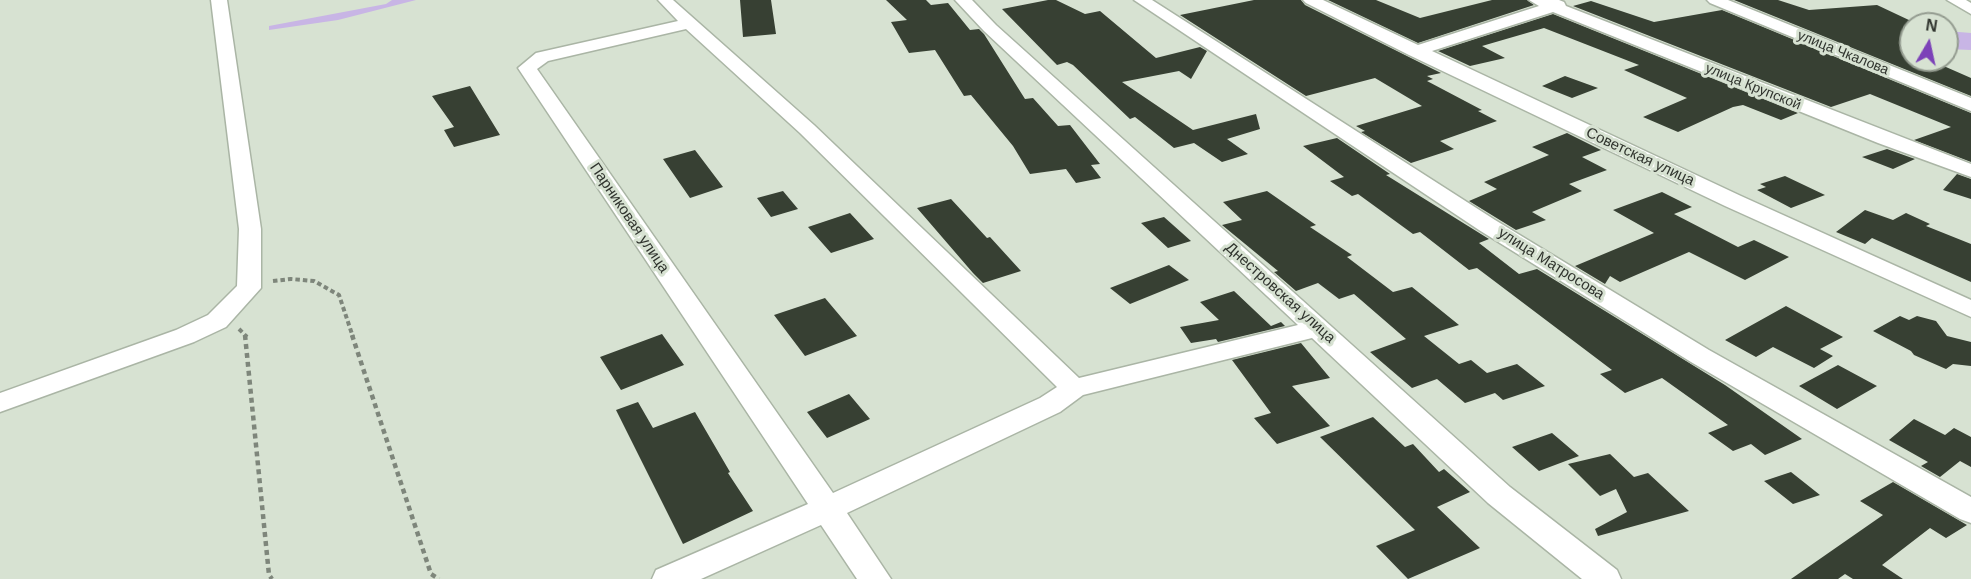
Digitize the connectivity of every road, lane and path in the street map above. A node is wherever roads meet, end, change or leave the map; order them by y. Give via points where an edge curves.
1 (219, 0) edge
2 (963, 0) edge
3 (1142, 0) edge
4 (1311, 0) edge
5 (1537, 0) edge
6 (1575, 0) edge
7 (1715, 0) edge
8 (1955, 0) edge
9 (665, 1) edge
10 (1554, 7) junction
11 (1971, 9) edge
12 (690, 23) junction
13 (1415, 51) junction
14 (1971, 105) edge
15 (1971, 171) edge
16 (249, 288) junction
17 (1971, 309) edge
18 (217, 321) junction
19 (1318, 328) junction
20 (1074, 388) junction
21 (0, 403) edge
22 (827, 509) junction
23 (1971, 511) edge
24 (272, 579) edge
25 (439, 579) edge
26 (668, 579) edge
27 (874, 579) edge
28 (1605, 579) edge

1 - 16 street via 250,229
2 - 19 street, Днестровская улица
3 - 23 street, улица Матросова via 1497,231 1700,356
4 - 13 street, Советская улица
5 - 10 street, улица Крупской
6 - 10 street
7 - 14 street, улица Чкалова
8 - 11 street
9 - 12 street
10 - 13 street
10 - 15 street, улица Крупской
12 - 20 street via 807,129
12 - 22 street, Парниковая улица via 542,57 526,68
13 - 17 street, Советская улица
16 - 18 street
16 - 25 path via 273,281 314,281 339,295 431,574
18 - 21 street
18 - 24 path via 235,325 247,337
19 - 20 street
19 - 28 street, Днестровская улица via 1499,495
20 - 22 street via 1050,405
22 - 26 street
22 - 27 street

